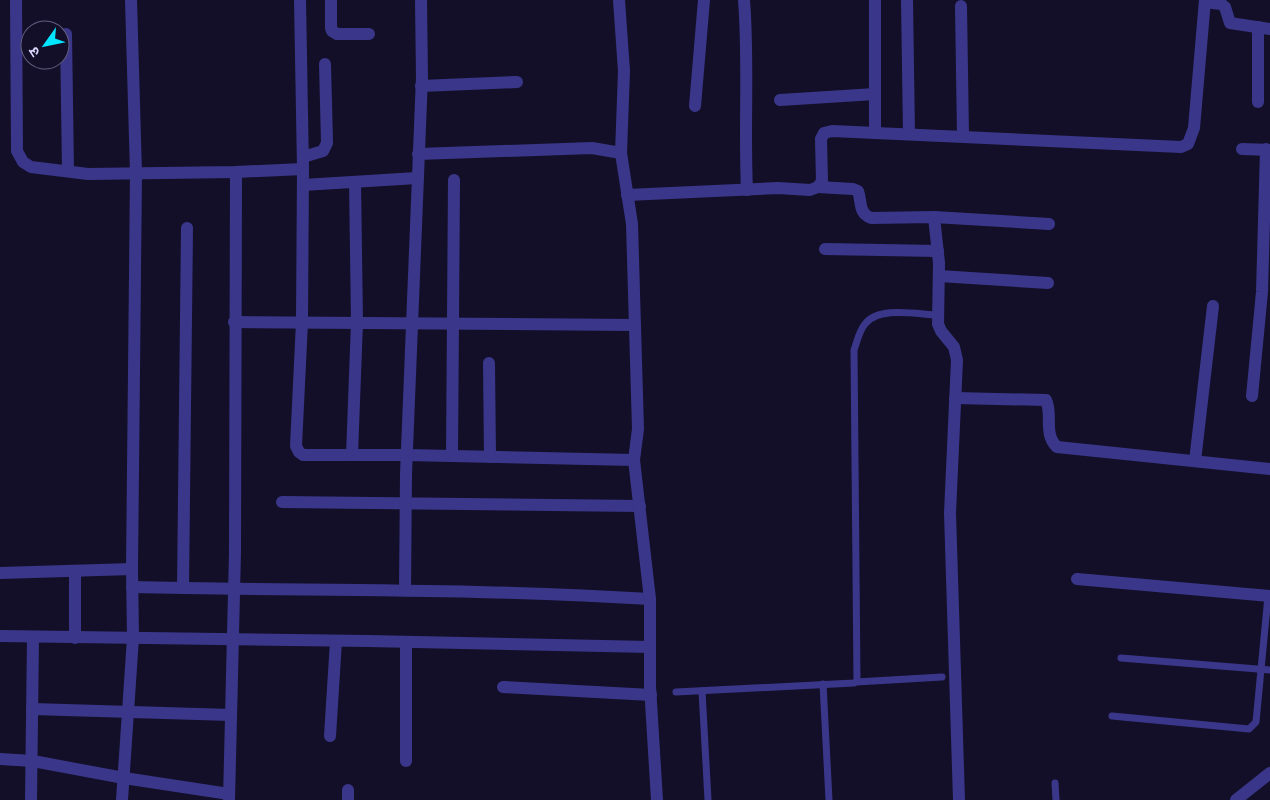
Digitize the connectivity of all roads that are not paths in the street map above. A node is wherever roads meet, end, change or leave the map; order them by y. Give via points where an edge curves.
1 (16, 0) edge
2 (131, 0) edge
3 (300, 0) edge
4 (331, 0) edge
5 (422, 0) edge
6 (619, 0) edge
7 (704, 0) edge
8 (744, 0) edge
9 (875, 0) edge
10 (907, 0) edge
11 (1205, 1) edge
12 (961, 6) dead end
13 (1264, 28) edge
14 (369, 34) dead end
15 (326, 64) dead end
16 (67, 70) edge
17 (518, 82) dead end
18 (421, 86) junction
19 (875, 94) junction
20 (780, 100) dead end
21 (1258, 102) dead end
22 (695, 106) dead end
23 (875, 133) junction
24 (909, 134) junction
25 (963, 136) junction
26 (1242, 149) dead end
27 (1268, 150) edge
28 (621, 153) junction
29 (418, 154) junction
30 (303, 163) junction
31 (68, 171) junction
32 (236, 172) junction
33 (136, 173) junction
34 (417, 178) junction
35 (454, 180) dead end
36 (355, 182) junction
37 (303, 185) junction
38 (818, 187) junction
39 (747, 190) junction
40 (627, 195) junction
41 (934, 217) junction
42 (1049, 224) dead end
43 (187, 228) dead end
44 (825, 250) dead end
45 (938, 251) junction
46 (939, 276) junction
47 (1048, 283) dead end
48 (1213, 306) dead end
49 (937, 315) junction
50 (234, 322) junction
51 (302, 322) junction
52 (357, 322) junction
53 (411, 322) junction
54 (453, 323) junction
55 (635, 325) junction
56 (489, 364) dead end
57 (1252, 396) dead end
58 (955, 398) junction
59 (352, 455) junction
60 (406, 455) junction
61 (452, 456) junction
62 (490, 457) junction
63 (634, 460) junction
64 (1195, 461) junction
65 (1270, 469) edge
66 (282, 502) dead end
67 (406, 503) junction
68 (640, 506) junction
69 (132, 569) junction
70 (75, 571) junction
71 (0, 573) edge
72 (1077, 579) dead end
73 (132, 587) junction
74 (183, 588) junction
75 (234, 590) junction
76 (405, 590) junction
77 (1269, 596) edge
78 (650, 599) junction
79 (0, 636) edge
80 (33, 638) junction
81 (75, 638) junction
82 (133, 638) junction
83 (232, 640) junction
84 (336, 640) junction
85 (406, 642) junction
86 (650, 648) junction
87 (1121, 658) dead end
88 (1261, 670) junction
89 (1270, 670) edge
90 (942, 677) dead end
91 (856, 682) junction
92 (822, 684) junction
93 (503, 687) dead end
94 (702, 691) junction
95 (676, 692) dead end
96 (651, 695) junction
97 (32, 710) junction
98 (129, 713) junction
99 (231, 714) junction
100 (1112, 716) dead end
101 (330, 736) dead end
102 (0, 759) edge
103 (32, 761) junction
104 (406, 761) dead end
105 (1270, 773) edge
106 (124, 778) junction
107 (1054, 783) dead end
108 (229, 797) edge
109 (1238, 799) edge
110 (31, 800) edge
111 (122, 800) edge
112 (657, 800) edge
113 (708, 800) edge
114 (829, 800) edge
115 (959, 800) edge
116 (1056, 800) edge
117 (1255, 800) edge

1 - 31 street via 17,151 23,162 31,167
2 - 33 street
3 - 30 street
4 - 14 street via 332,31 337,34
5 - 18 street
6 - 28 street via 624,70
7 - 22 street
8 - 39 street
9 - 19 street
10 - 24 street
11 - 13 street via 1225,7 1230,23
11 - 25 street via 1194,128 1188,144 1180,147
12 - 25 street
13 - 21 street
15 - 30 street via 327,143 323,151
16 - 31 street
17 - 18 street
18 - 29 street
19 - 20 street
19 - 23 street
23 - 24 street
23 - 38 street via 824,133 821,139 822,181
24 - 25 street
26 - 27 street
27 - 57 street via 1262,292
28 - 29 street via 592,148
28 - 40 street
29 - 34 street
30 - 32 street
30 - 37 street
31 - 33 street
32 - 33 street
32 - 50 street
33 - 69 street
34 - 36 street
34 - 53 street
35 - 54 street
36 - 37 street
36 - 52 street
37 - 51 street
38 - 39 street via 810,190
38 - 41 street via 858,191 862,211 871,218
39 - 40 street
40 - 55 street via 632,224
41 - 42 street
41 - 45 street
43 - 74 street
44 - 45 street
45 - 46 street
46 - 47 street
46 - 49 street
48 - 64 street
49 - 58 street via 941,331 954,347 957,360
49 - 91 lane via 876,315 865,324 854,350
50 - 51 street
50 - 75 street
51 - 52 street
51 - 59 street via 296,446 303,455
52 - 53 street
52 - 59 street
53 - 54 street
53 - 60 street
54 - 55 street
54 - 61 street
55 - 63 street via 638,429
56 - 62 street
58 - 64 street via 1046,400 1051,439 1057,447
58 - 115 street via 950,513
59 - 60 street
60 - 61 street
60 - 67 street
61 - 62 street
62 - 63 street
63 - 68 street
64 - 65 street
66 - 67 street
67 - 68 street
67 - 76 street
68 - 78 street
69 - 70 street
69 - 73 street
70 - 71 street
70 - 81 street
72 - 77 street
73 - 74 street
73 - 82 street
74 - 75 street
75 - 76 street
75 - 83 street
76 - 78 street
77 - 88 lane
78 - 86 street
79 - 80 street
80 - 81 street
80 - 97 street
81 - 82 street
82 - 83 street
82 - 98 street
83 - 84 street
83 - 99 street
84 - 85 street
84 - 101 street
85 - 86 street
85 - 104 street
86 - 96 street
87 - 88 lane
88 - 89 lane
88 - 100 lane via 1256,722 1250,729
90 - 91 lane
91 - 92 lane
92 - 94 lane
92 - 114 lane
93 - 96 street
94 - 95 lane
94 - 113 lane
96 - 112 street
97 - 98 street
97 - 103 street
98 - 99 street
98 - 106 street
99 - 108 street
102 - 103 street
103 - 106 street
103 - 110 street
105 - 109 street
106 - 108 street
106 - 111 street
107 - 116 lane
109 - 117 street

